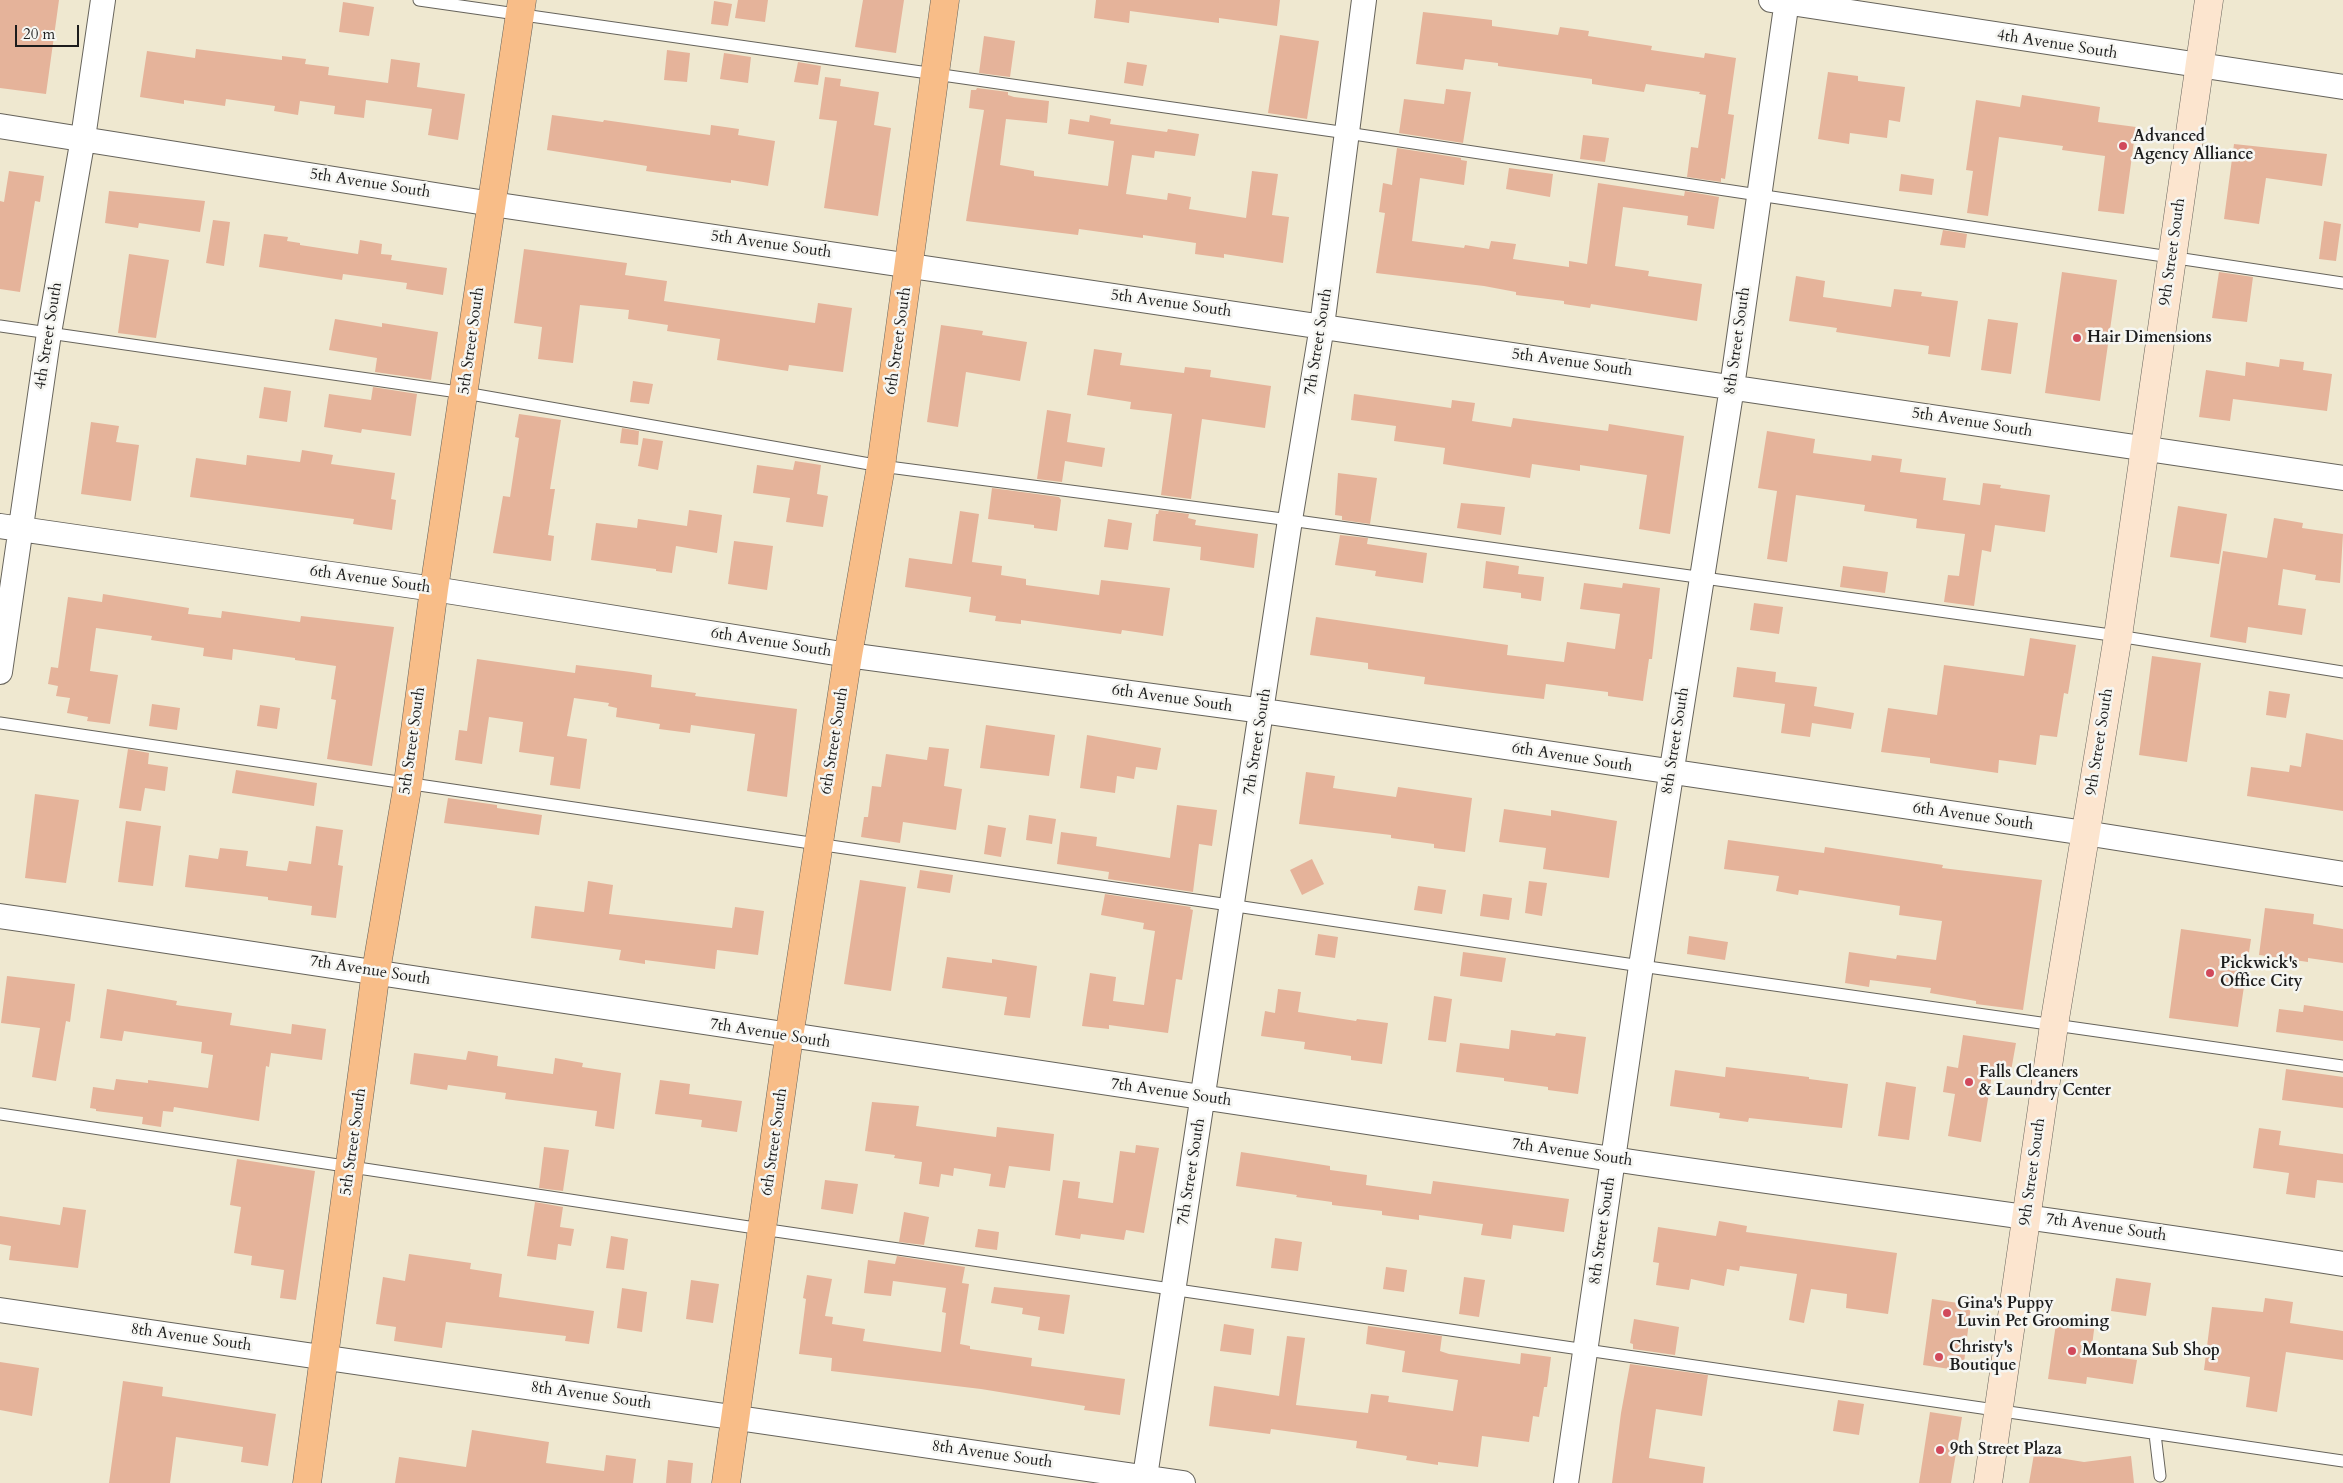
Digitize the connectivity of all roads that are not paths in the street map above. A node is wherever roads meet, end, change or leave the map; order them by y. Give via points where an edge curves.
1 (103, 0) edge
2 (419, 0) edge
3 (945, 0) edge
4 (1364, 0) edge
5 (2209, 0) edge
6 (1781, 1) edge
7 (521, 8) edge
8 (2199, 67) junction
9 (935, 73) junction
10 (2343, 88) edge
11 (0, 126) edge
12 (1347, 133) junction
13 (83, 138) junction
14 (1759, 194) junction
15 (492, 204) junction
16 (2172, 258) junction
17 (910, 266) junction
18 (2343, 283) edge
19 (0, 326) edge
20 (1322, 326) junction
21 (49, 333) junction
22 (1732, 387) junction
23 (465, 393) junction
24 (2144, 449) junction
25 (881, 466) junction
26 (2343, 478) edge
27 (1290, 520) junction
28 (10, 527) edge
29 (1701, 578) junction
30 (434, 589) junction
31 (2118, 636) junction
32 (848, 655) junction
33 (0, 672) edge
34 (2343, 672) edge
35 (1263, 711) junction
36 (0, 722) edge
37 (1671, 772) junction
38 (408, 783) junction
39 (2085, 833) junction
40 (819, 845) junction
41 (2343, 874) edge
42 (1233, 905) junction
43 (0, 916) edge
44 (1641, 966) junction
45 (376, 971) junction
46 (2054, 1025) junction
47 (789, 1037) junction
48 (2343, 1066) edge
49 (1204, 1098) junction
50 (0, 1114) edge
51 (1614, 1160) junction
52 (350, 1166) junction
53 (2027, 1217) junction
54 (762, 1229) junction
55 (2343, 1264) edge
56 (1174, 1289) junction
57 (0, 1310) edge
58 (1586, 1350) junction
59 (325, 1357) junction
60 (1998, 1411) junction
61 (736, 1418) junction
62 (2155, 1434) junction
63 (2343, 1462) edge
64 (2160, 1476) dead end
65 (1144, 1480) edge
66 (307, 1483) edge
67 (726, 1483) edge
68 (1183, 1483) edge
69 (1566, 1483) edge
70 (1988, 1483) edge

1 - 13 street, 4th Street South
2 - 7 lane
3 - 9 main road, 6th Street South
4 - 12 street, 7th Street South
5 - 8 main road, 9th Street South
6 - 8 street, 4th Avenue South
6 - 14 street, 8th Street South
7 - 9 lane
7 - 15 main road, 5th Street South
8 - 10 street, 4th Avenue South
8 - 16 main road, 9th Street South
9 - 12 lane
9 - 17 main road, 6th Street South
11 - 13 street, 5th Avenue South
12 - 14 lane
12 - 20 street, 7th Street South
13 - 15 street, 5th Avenue South
13 - 21 street, 4th Street South
14 - 16 lane
14 - 22 street, 8th Street South
15 - 17 street, 5th Avenue South
15 - 23 main road, 5th Street South
16 - 18 lane
16 - 24 main road, 9th Street South
17 - 20 street, 5th Avenue South
17 - 25 main road, 6th Street South
19 - 21 lane
20 - 22 street, 5th Avenue South
20 - 27 street, 7th Street South
21 - 23 lane
21 - 28 street, 4th Street South
22 - 24 street, 5th Avenue South
22 - 29 street, 8th Street South
23 - 25 lane
23 - 30 main road, 5th Street South
24 - 26 street, 5th Avenue South
24 - 31 main road, 9th Street South
25 - 27 lane
25 - 32 main road, 6th Street South
27 - 29 lane
27 - 35 street, 7th Street South
28 - 30 street, 6th Avenue South
28 - 33 street, 4th Street South
29 - 31 lane
29 - 37 street, 8th Street South
30 - 32 street, 6th Avenue South
30 - 38 main road, 5th Street South
31 - 34 lane
31 - 39 main road, 9th Street South
32 - 35 street, 6th Avenue South
32 - 40 main road, 6th Street South
35 - 37 street, 6th Avenue South
35 - 42 street, 7th Street South
36 - 38 lane
37 - 39 street, 6th Avenue South
37 - 44 street, 8th Street South
38 - 40 lane
38 - 45 main road, 5th Street South
39 - 41 street, 6th Avenue South
39 - 46 main road, 9th Street South
40 - 42 lane
40 - 47 main road, 6th Street South
42 - 44 lane
42 - 49 street, 7th Street South
43 - 45 street, 7th Avenue South
44 - 46 lane
44 - 51 street, 8th Street South
45 - 47 street, 7th Avenue South
45 - 52 main road, 5th Street South
46 - 48 lane
46 - 53 main road, 9th Street South
47 - 49 street, 7th Avenue South
47 - 54 main road, 6th Street South
49 - 51 street, 7th Avenue South
49 - 56 street, 7th Street South
50 - 52 lane
51 - 53 street, 7th Avenue South
51 - 58 street, 8th Street South
52 - 54 lane
52 - 59 main road, 5th Street South
53 - 55 street, 7th Avenue South
53 - 60 main road, 9th Street South
54 - 56 lane
54 - 61 main road, 6th Street South
56 - 58 lane
56 - 65 street, 7th Street South
57 - 59 street, 8th Avenue South
58 - 60 lane
58 - 69 street, 8th Street South
59 - 61 street, 8th Avenue South
59 - 66 main road, 5th Street South
60 - 62 lane
60 - 70 main road, 9th Street South
61 - 65 street, 8th Avenue South
61 - 67 main road, 6th Street South
62 - 63 lane
62 - 64 lane
65 - 68 street, 8th Avenue South

